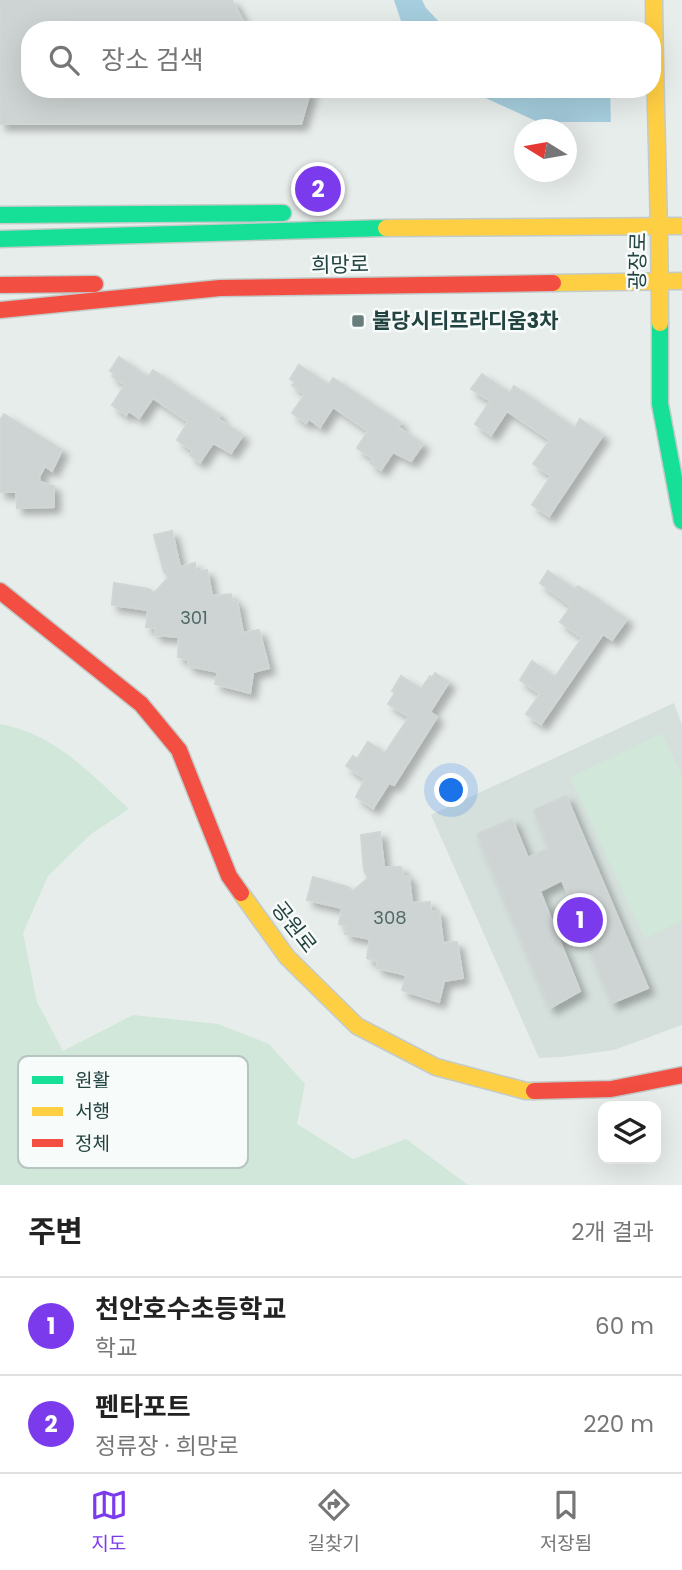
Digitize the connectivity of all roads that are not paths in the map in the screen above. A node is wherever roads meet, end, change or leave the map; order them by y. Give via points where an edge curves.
1 (654, 0) edge
2 (654, 21) edge
3 (655, 98) edge
4 (0, 215) edge
5 (660, 225) junction
6 (682, 226) edge
7 (382, 228) junction
8 (0, 239) edge
9 (659, 280) junction
10 (682, 281) edge
11 (0, 285) edge
12 (220, 288) junction
13 (0, 310) edge
14 (682, 521) edge
15 (0, 591) edge
16 (682, 1075) edge

1 - 2 main road, 광장로
3 - 5 main road, 광장로
4 - 7 main road, 희망로 via 305,214
5 - 6 main road, 희망로
5 - 7 main road, 희망로
5 - 9 main road, 광장로
7 - 8 main road, 희망로
9 - 10 main road, 희망로
9 - 12 main road, 희망로
9 - 14 main road, 광장로 via 660,404
11 - 12 main road
12 - 13 main road, 희망로
15 - 16 main road, 공원로 via 141,704 179,750 229,876 287,957 357,1026 436,1067 526,1091 611,1089

